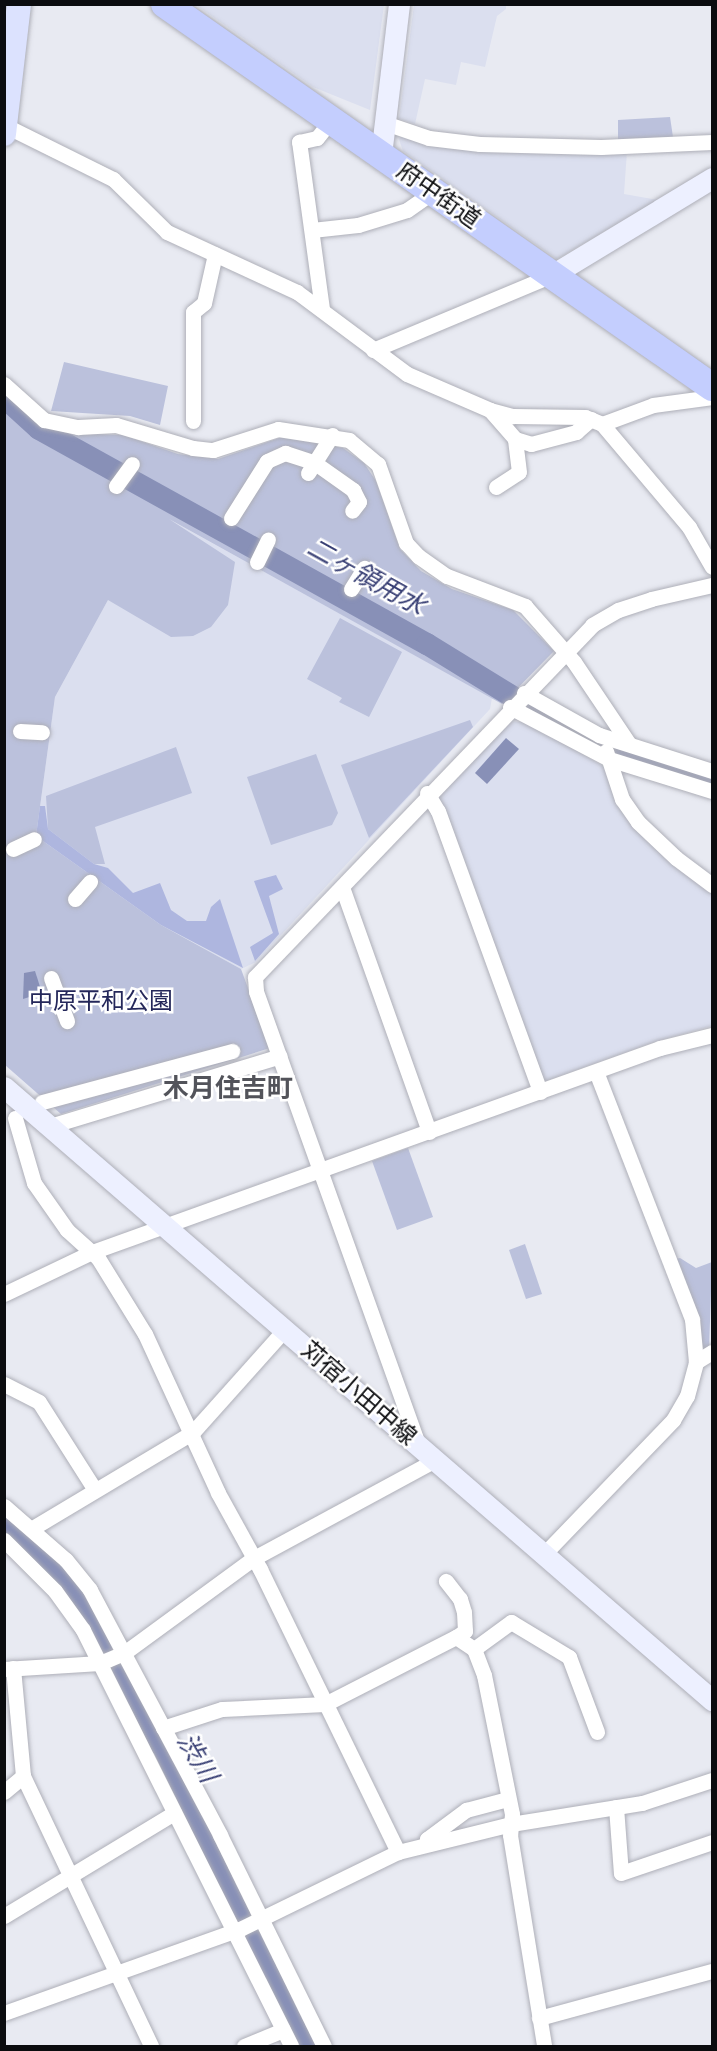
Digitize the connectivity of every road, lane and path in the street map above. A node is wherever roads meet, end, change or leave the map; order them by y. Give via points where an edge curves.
1 (19, 4) edge
2 (165, 4) edge
3 (399, 4) edge
4 (331, 120) junction
5 (385, 123) junction
6 (5, 128) edge
7 (712, 142) edge
8 (381, 155) junction
9 (712, 178) edge
10 (433, 192) junction
11 (312, 230) junction
12 (215, 254) junction
13 (552, 274) junction
14 (322, 309) junction
15 (373, 350) junction
16 (4, 384) edge
17 (712, 387) edge
18 (712, 397) edge
19 (490, 410) junction
20 (193, 421) dead end
21 (597, 422) junction
22 (332, 435) junction
23 (515, 439) junction
24 (132, 464) dead end
25 (311, 468) junction
26 (116, 486) dead end
27 (496, 488) dead end
28 (352, 511) dead end
29 (231, 518) dead end
30 (268, 539) dead end
31 (257, 562) dead end
32 (712, 567) edge
33 (364, 568) dead end
34 (712, 585) edge
35 (351, 589) dead end
36 (565, 651) junction
37 (517, 700) junction
38 (20, 731) dead end
39 (42, 732) dead end
40 (599, 735) junction
41 (629, 744) junction
42 (609, 759) junction
43 (712, 771) edge
44 (712, 791) edge
45 (427, 793) junction
46 (34, 839) dead end
47 (12, 849) dead end
48 (90, 882) dead end
49 (712, 885) edge
50 (342, 887) junction
51 (75, 899) dead end
52 (51, 978) dead end
53 (67, 1021) dead end
54 (712, 1035) edge
55 (232, 1051) dead end
56 (280, 1056) junction
57 (596, 1072) junction
58 (4, 1087) edge
59 (540, 1092) junction
60 (22, 1112) edge
61 (50, 1126) junction
62 (429, 1132) junction
63 (322, 1171) junction
64 (168, 1227) junction
65 (92, 1252) junction
66 (4, 1294) edge
67 (285, 1329) junction
68 (712, 1352) edge
69 (696, 1362) junction
70 (4, 1384) edge
71 (193, 1432) junction
72 (418, 1444) junction
73 (437, 1459) junction
74 (95, 1490) junction
75 (4, 1506) edge
76 (32, 1529) junction
77 (4, 1540) edge
78 (545, 1553) junction
79 (254, 1558) junction
80 (446, 1581) dead end
81 (456, 1636) junction
82 (474, 1650) junction
83 (124, 1653) junction
84 (100, 1662) junction
85 (9, 1669) edge
86 (712, 1700) edge
87 (325, 1704) junction
88 (163, 1728) junction
89 (597, 1732) dead end
90 (23, 1776) junction
91 (712, 1780) edge
92 (4, 1792) edge
93 (508, 1799) junction
94 (616, 1807) junction
95 (174, 1813) junction
96 (511, 1824) junction
97 (712, 1842) edge
98 (426, 1844) junction
99 (398, 1852) junction
100 (70, 1875) junction
101 (7, 1910) edge
102 (258, 1920) junction
103 (236, 1930) junction
104 (712, 1971) edge
105 (114, 1972) junction
106 (4, 2013) edge
107 (539, 2018) junction
108 (283, 2030) junction
109 (151, 2046) edge
110 (244, 2046) edge
111 (291, 2046) edge
112 (324, 2046) edge
113 (544, 2046) edge

1 - 6 main road
2 - 4 highway, 府中街道
3 - 5 street
4 - 8 highway, 府中街道
4 - 11 street via 316,138 298,142
5 - 7 street via 429,138 480,144 601,147
5 - 8 street
6 - 12 street via 113,179 158,225
8 - 10 highway, 府中街道
9 - 13 street
10 - 11 street via 407,210 358,225
10 - 13 highway, 府中街道
11 - 14 street
12 - 14 street via 297,292
12 - 20 street via 204,303 193,312
13 - 15 street
13 - 17 highway, 府中街道
14 - 15 street
15 - 19 street via 394,366
16 - 22 street via 44,420 78,427 117,425 193,448 213,450 278,429
18 - 21 street via 653,405
19 - 21 street via 513,416
19 - 23 street
21 - 23 street via 544,443
21 - 32 street via 689,527
22 - 25 street
22 - 36 street via 349,440 378,464 406,543 418,556 447,576 525,606
23 - 27 street via 519,472
24 - 26 street
25 - 28 street via 356,494 359,502
25 - 29 street via 290,453 272,458
30 - 31 street
33 - 35 street
34 - 36 street via 618,610 592,625
36 - 37 street
36 - 41 street
37 - 40 street
37 - 42 street
37 - 45 street
38 - 39 street
40 - 41 street
40 - 42 street
41 - 43 street
42 - 44 street
42 - 49 street via 622,798 638,822
45 - 50 street
45 - 59 street via 438,811
46 - 47 street
48 - 51 street
50 - 56 street via 255,976 261,1025
50 - 62 street
52 - 53 street
54 - 57 street via 660,1048
55 - 60 street
56 - 61 street
56 - 63 street
57 - 59 street
57 - 69 street via 693,1319
58 - 60 street, 苅宿小田中線
59 - 62 street
60 - 61 street, 苅宿小田中線
60 - 65 street via 34,1183 67,1230
61 - 64 street, 苅宿小田中線
62 - 63 street
63 - 64 street
63 - 72 street
64 - 65 street
64 - 67 street, 苅宿小田中線
65 - 66 street
65 - 71 street via 145,1334
67 - 71 street
67 - 72 street, 苅宿小田中線
68 - 69 street
69 - 78 street via 687,1396 673,1420
70 - 74 street via 39,1402
71 - 74 street
71 - 79 street via 218,1493
72 - 73 street, 苅宿小田中線
73 - 78 street, 苅宿小田中線
73 - 79 street
74 - 76 street
75 - 76 street
76 - 83 street via 66,1560 90,1590
77 - 84 street via 55,1591
78 - 86 street, 苅宿小田中線
79 - 83 street
79 - 87 street
80 - 81 street via 460,1599 464,1612 465,1630
81 - 82 street
81 - 87 street
82 - 89 street via 511,1622 569,1657
82 - 93 street via 484,1675
83 - 84 street
83 - 88 street
84 - 85 street
84 - 95 street
85 - 90 street
87 - 88 street via 222,1709
87 - 99 street
88 - 102 street
90 - 92 street
90 - 100 street
91 - 94 street via 642,1803
93 - 96 street
93 - 98 street via 466,1810 427,1839
94 - 96 street
94 - 97 street via 621,1873
95 - 100 street
95 - 103 street
96 - 98 street
96 - 107 street
98 - 99 street
99 - 102 street
100 - 101 street
100 - 105 street
102 - 103 street
102 - 112 street
103 - 105 street
103 - 108 street
104 - 107 street
105 - 106 street
105 - 109 street
107 - 113 street
108 - 110 street
108 - 111 street

